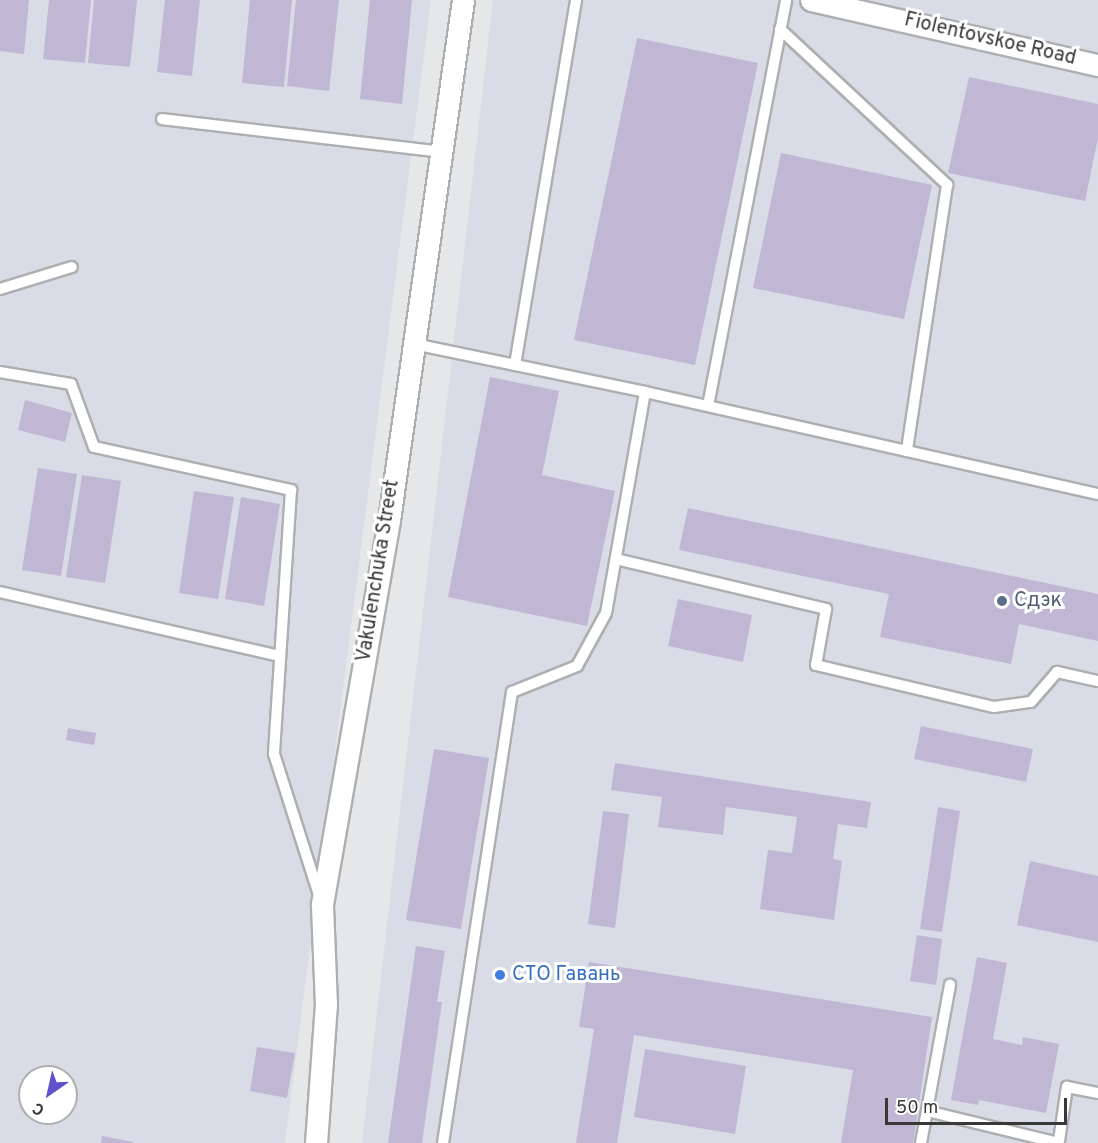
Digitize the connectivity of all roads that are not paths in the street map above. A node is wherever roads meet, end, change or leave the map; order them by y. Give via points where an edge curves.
1 (464, 0) edge
2 (576, 0) edge
3 (786, 0) edge
4 (811, 0) edge
5 (780, 29) junction
6 (1098, 65) edge
7 (162, 119) dead end
8 (442, 152) junction
9 (72, 267) dead end
10 (0, 288) edge
11 (414, 344) junction
12 (515, 365) junction
13 (0, 372) edge
14 (645, 392) junction
15 (708, 406) junction
16 (907, 451) junction
17 (1098, 494) edge
18 (616, 559) junction
19 (0, 592) edge
20 (280, 656) junction
21 (1098, 681) edge
22 (322, 904) junction
23 (950, 986) dead end
24 (1098, 1093) edge
25 (927, 1111) junction
26 (1059, 1142) edge
27 (316, 1143) edge
28 (442, 1143) edge
29 (921, 1143) edge

1 - 8 street, Vakulenchuka Street
2 - 12 lane
3 - 5 lane
4 - 6 street, Fiolentovskoe Road
5 - 15 lane
5 - 16 lane via 947,185
7 - 8 lane
8 - 11 street, Vakulenchuka Street
9 - 10 lane
11 - 12 lane
11 - 22 street, Vakulenchuka Street via 389,520
12 - 14 lane
13 - 20 lane via 71,384 94,447 291,490
14 - 15 lane
14 - 18 lane
15 - 16 lane
16 - 17 lane
18 - 21 lane via 826,609 816,665 994,707 1031,702 1057,672
18 - 28 lane via 606,614 577,666 512,692
19 - 20 lane
20 - 22 lane via 274,754
22 - 27 street, Vakulenchuka Street via 326,1005
23 - 25 lane
24 - 26 lane via 1067,1087
25 - 26 lane
25 - 29 lane

